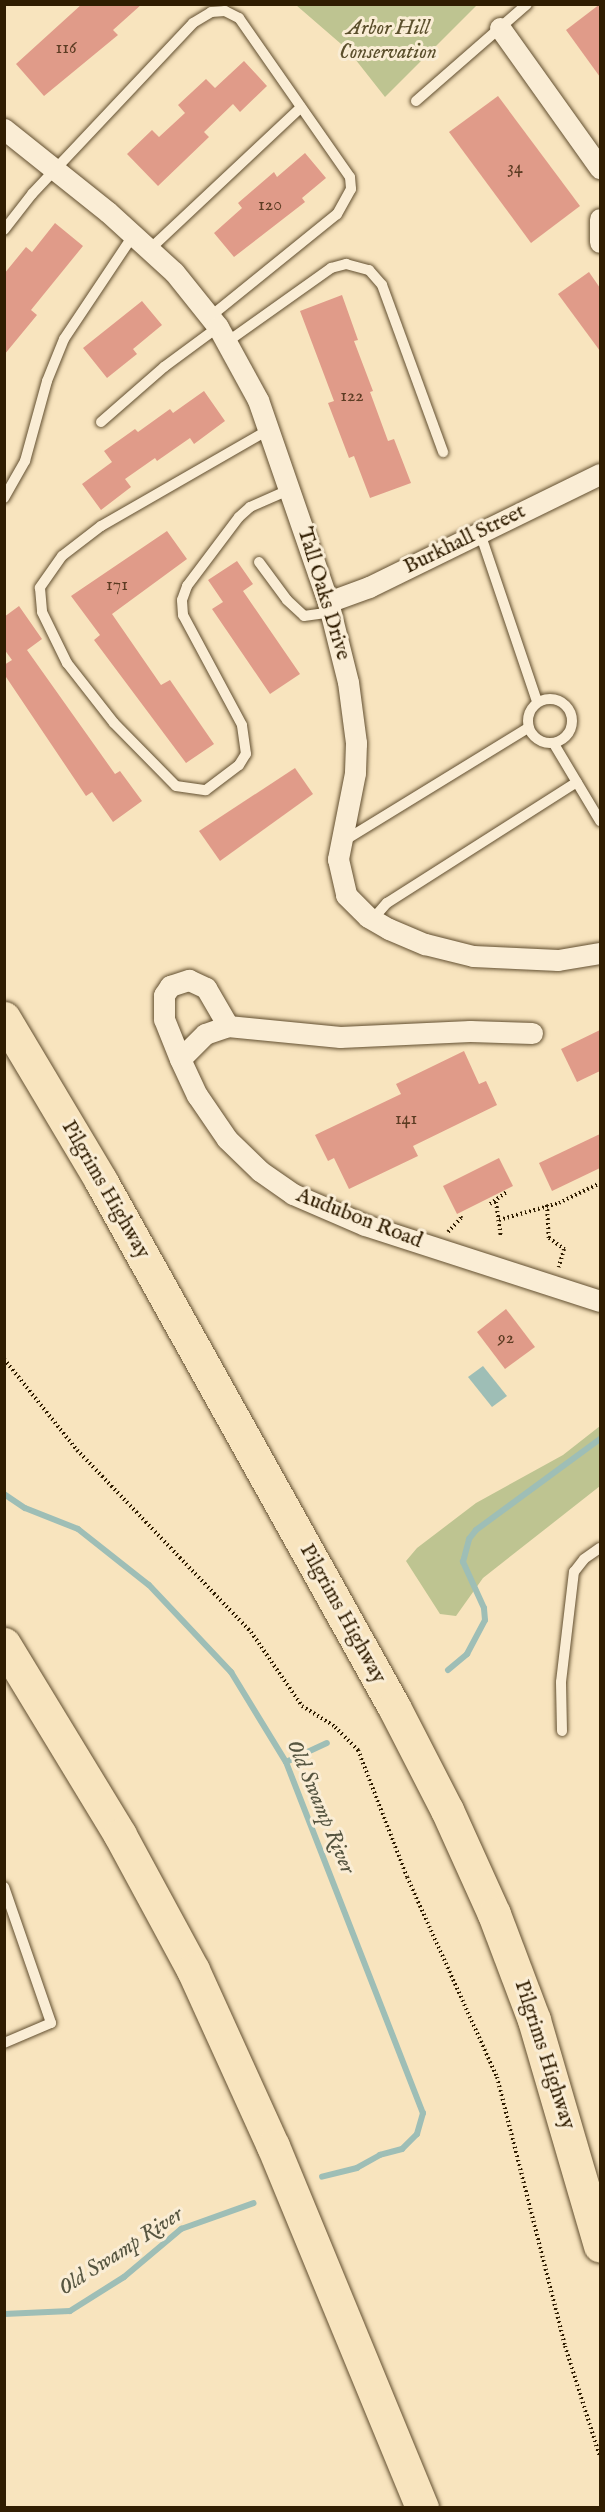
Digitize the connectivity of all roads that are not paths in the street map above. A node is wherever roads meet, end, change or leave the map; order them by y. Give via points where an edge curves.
1 (527, 4) edge
2 (500, 28) junction
3 (416, 101) dead end
4 (300, 107) junction
5 (4, 129) edge
6 (56, 168) junction
7 (600, 168) edge
8 (600, 219) edge
9 (4, 230) edge
10 (134, 234) junction
11 (600, 242) edge
12 (150, 249) junction
13 (218, 329) junction
14 (101, 422) dead end
15 (270, 429) junction
16 (443, 452) dead end
17 (598, 480) edge
18 (291, 489) junction
19 (4, 498) edge
20 (480, 532) junction
21 (259, 562) dead end
22 (329, 607) junction
23 (537, 701) junction
24 (528, 728) junction
25 (554, 744) junction
26 (577, 782) junction
27 (600, 821) edge
28 (341, 843) junction
29 (372, 920) junction
30 (600, 953) edge
31 (4, 1018) edge
32 (228, 1026) junction
33 (532, 1033) dead end
34 (180, 1059) junction
35 (600, 1300) edge
36 (600, 1548) edge
37 (4, 1644) edge
38 (562, 1731) dead end
39 (4, 1887) edge
40 (4, 2043) edge
41 (600, 2246) edge
42 (422, 2508) edge

1 - 2 lane
2 - 3 lane
2 - 7 street
4 - 6 lane via 239,18 225,11 211,12 193,23
4 - 12 lane
4 - 13 lane via 350,177 347,201
5 - 6 street, Tall Oaks Drive
6 - 9 lane
6 - 10 street, Tall Oaks Drive
8 - 11 street
10 - 12 street, Tall Oaks Drive
10 - 19 lane via 64,339 47,381 25,461
12 - 13 street, Tall Oaks Drive
13 - 14 lane via 164,367
13 - 15 street, Tall Oaks Drive
13 - 16 lane via 331,268 346,264 369,270 382,285
15 - 18 street, Tall Oaks Drive
15 - 18 lane via 101,526 62,556 40,588 42,612 67,663 114,723 176,786 206,790 239,765 246,754 242,725 183,615 182,600 239,517 250,507
17 - 20 street, Burkhall Street
18 - 22 street, Tall Oaks Drive
20 - 22 street, Burkhall Street
20 - 23 lane
21 - 22 lane via 304,616
22 - 28 street, Tall Oaks Drive via 348,682 356,743 355,773
23 - 24 lane via 530,708
23 - 25 lane via 549,698 571,713 571,729 565,739
24 - 25 lane via 534,736
24 - 28 lane
25 - 26 lane
26 - 27 lane
26 - 29 lane via 387,903
28 - 29 street, Tall Oaks Drive via 341,884
29 - 30 street, Tall Oaks Drive via 425,944 473,956 558,960
31 - 41 highway, Pilgrims Highway via 101,1181 394,1707 447,1810 487,1896 534,2020
32 - 33 street via 350,1037 470,1030
32 - 34 street via 205,1034
32 - 34 street, Audubon Road via 206,988 189,980 170,986 164,995 164,1019
34 - 35 street, Audubon Road via 197,1095 227,1138 260,1172 293,1194 365,1225
36 - 38 lane via 574,1572 561,1682
37 - 42 highway via 125,1843 206,1996 273,2146
39 - 40 lane via 51,2023

